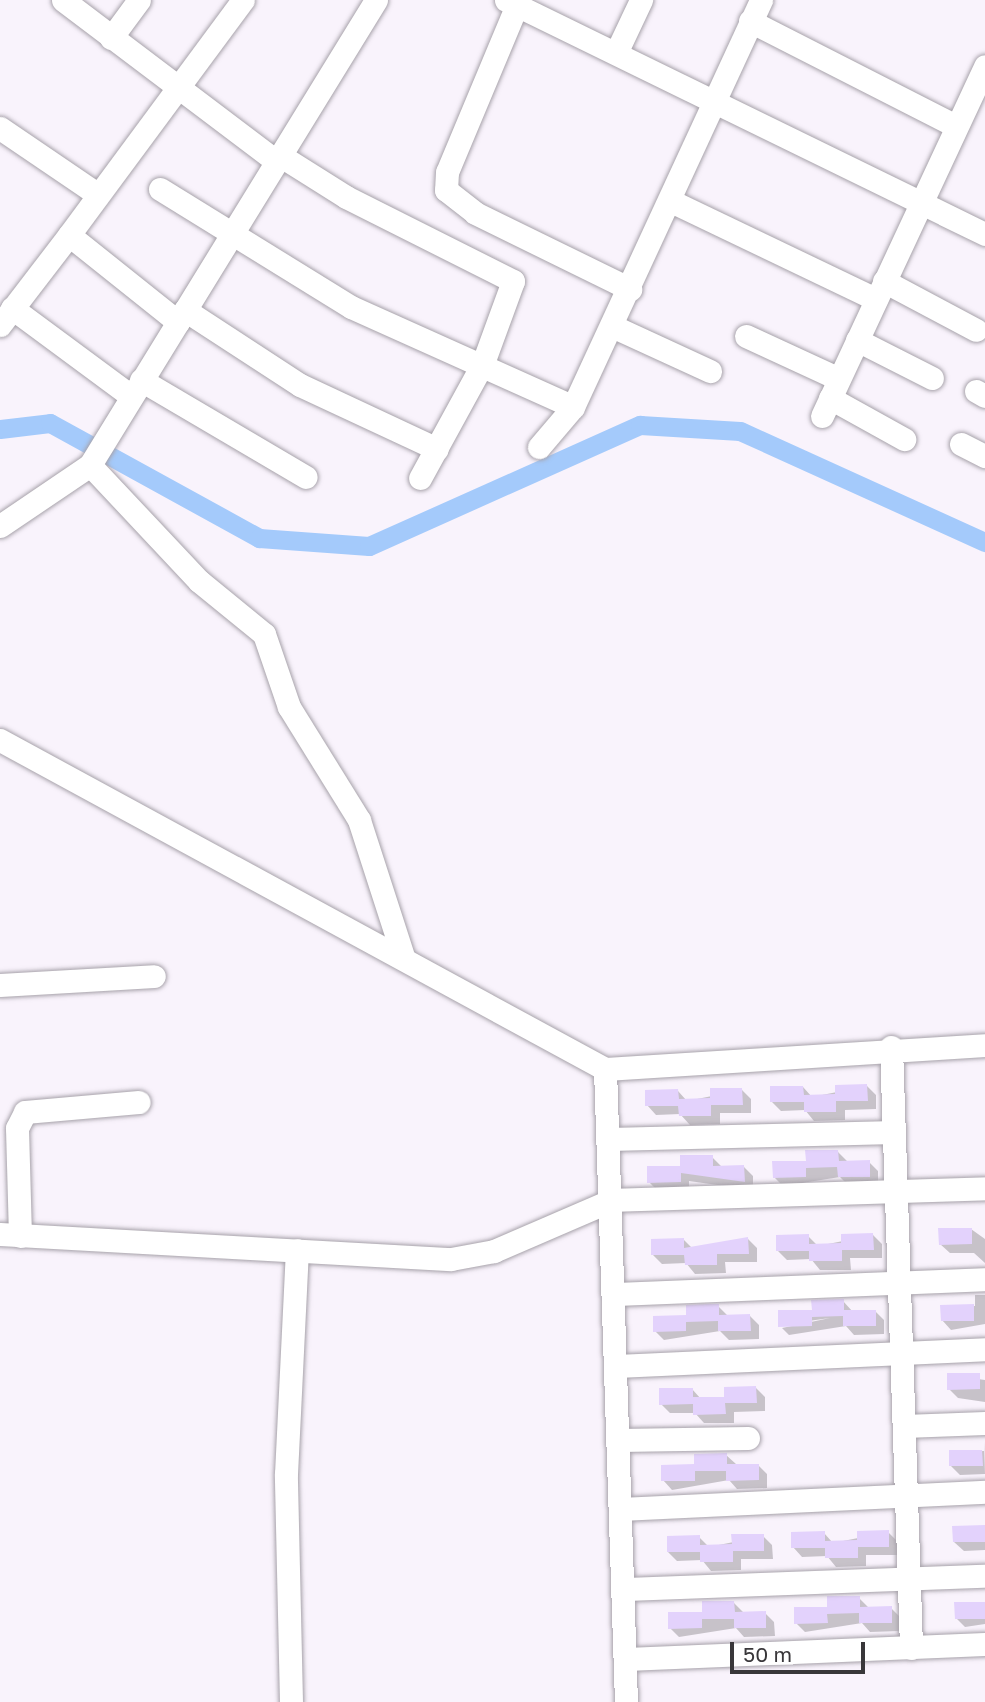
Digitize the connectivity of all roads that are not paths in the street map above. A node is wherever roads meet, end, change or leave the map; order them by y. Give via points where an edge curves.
1 (64, 0) edge
2 (139, 0) edge
3 (243, 0) edge
4 (376, 0) edge
5 (641, 0) edge
6 (761, 0) edge
7 (514, 2) edge
8 (750, 21) junction
9 (111, 38) junction
10 (616, 53) junction
11 (985, 66) edge
12 (175, 91) junction
13 (711, 99) junction
14 (956, 126) junction
15 (0, 128) edge
16 (279, 159) junction
17 (160, 189) dead end
18 (97, 194) junction
19 (671, 201) junction
20 (919, 204) junction
21 (985, 234) edge
22 (69, 235) junction
23 (232, 235) junction
24 (630, 289) junction
25 (880, 290) junction
26 (181, 316) junction
27 (6, 317) edge
28 (612, 326) junction
29 (976, 330) dead end
30 (746, 336) dead end
31 (857, 340) junction
32 (483, 363) junction
33 (710, 371) dead end
34 (932, 378) dead end
35 (136, 388) junction
36 (830, 398) junction
37 (573, 407) junction
38 (904, 439) dead end
39 (961, 444) dead end
40 (540, 447) dead end
41 (437, 449) junction
42 (985, 456) edge
43 (93, 460) junction
44 (306, 477) dead end
45 (420, 478) dead end
46 (0, 526) edge
47 (0, 740) edge
48 (403, 956) junction
49 (154, 976) dead end
50 (0, 985) edge
51 (985, 1045) edge
52 (891, 1047) junction
53 (605, 1069) junction
54 (139, 1102) dead end
55 (894, 1132) junction
56 (610, 1139) junction
57 (985, 1188) edge
58 (896, 1191) junction
59 (612, 1200) junction
60 (10, 1235) edge
61 (297, 1250) junction
62 (985, 1279) edge
63 (899, 1282) junction
64 (615, 1294) junction
65 (985, 1349) edge
66 (901, 1354) junction
67 (617, 1366) junction
68 (985, 1423) edge
69 (904, 1426) junction
70 (748, 1438) dead end
71 (619, 1440) junction
72 (985, 1492) edge
73 (906, 1495) junction
74 (621, 1509) junction
75 (985, 1576) edge
76 (909, 1579) junction
77 (624, 1590) junction
78 (985, 1644) edge
79 (911, 1648) junction
80 (626, 1659) junction
81 (291, 1702) edge
82 (626, 1702) edge

1 - 9 street
2 - 9 street
3 - 12 street
4 - 16 street
5 - 10 street
6 - 8 street
7 - 10 street
7 - 24 street via 447,172 446,190 475,213
8 - 13 street
8 - 14 street
9 - 12 street
10 - 13 street
11 - 14 street
12 - 16 street
12 - 18 street
13 - 19 street
13 - 20 street
14 - 20 street
15 - 18 street
16 - 23 street
16 - 32 street via 346,197 509,275 513,287
17 - 23 street
18 - 22 street
19 - 24 street
19 - 25 street
20 - 21 street
20 - 25 street
22 - 26 street
22 - 27 street
23 - 26 street
23 - 32 street via 351,307
24 - 28 street
25 - 29 street
25 - 31 street
26 - 35 street
26 - 41 street via 300,385
27 - 35 street
28 - 33 street
28 - 37 street
30 - 36 street
31 - 34 street
31 - 36 street
32 - 37 street
32 - 41 street
35 - 43 street
35 - 44 street
36 - 38 street
37 - 40 street
39 - 42 street
41 - 45 street
43 - 46 street
43 - 48 street via 199,581 264,634 289,706 359,821
47 - 48 street
48 - 53 street
49 - 50 street
51 - 52 street
52 - 53 street
52 - 55 street
53 - 56 street
54 - 60 street via 24,1112 17,1128
55 - 56 street
55 - 58 street
56 - 59 street
57 - 58 street
58 - 59 street
58 - 63 street
59 - 61 street via 469,1258
59 - 64 street
60 - 61 street
61 - 81 street via 286,1474
62 - 63 street
63 - 64 street
63 - 66 street
64 - 67 street
65 - 66 street
66 - 67 street
66 - 69 street
67 - 71 street
68 - 69 street
69 - 73 street
70 - 71 street
71 - 74 street
72 - 73 street
73 - 74 street
73 - 76 street
74 - 77 street
75 - 76 street
76 - 77 street
76 - 79 street
77 - 80 street
78 - 79 street
79 - 80 street
80 - 82 street

